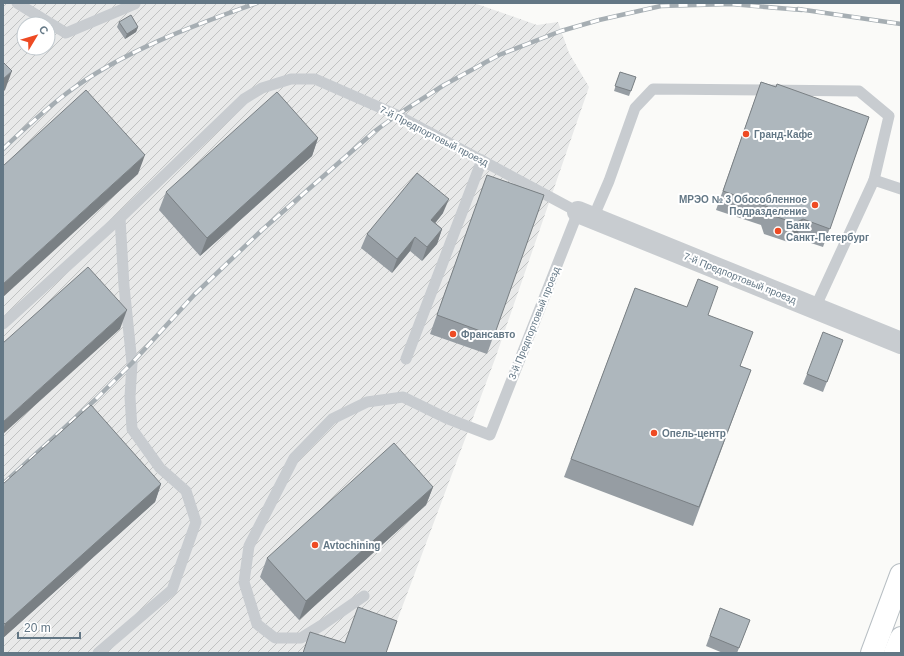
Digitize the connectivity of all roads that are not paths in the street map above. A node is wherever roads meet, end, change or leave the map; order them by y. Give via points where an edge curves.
1 (17, 3) edge
2 (135, 4) edge
3 (482, 160) junction
4 (874, 180) junction
5 (901, 189) edge
6 (586, 215) junction
7 (120, 218) junction
8 (815, 308) junction
9 (3, 324) edge
10 (901, 342) edge
11 (406, 359) dead end
12 (901, 575) edge
13 (364, 596) dead end
14 (901, 638) edge
15 (98, 653) edge
16 (872, 653) edge
17 (895, 653) edge

1 - 2 lane via 66,33
3 - 6 lane, 7-й Предпортовый проезд
3 - 7 lane, 7-й Предпортовый проезд via 397,115 315,78 291,79 262,88 244,99
3 - 11 lane
4 - 5 lane
4 - 6 lane, 3-й Предпортовый проезд via 890,116 859,91 653,89 635,108 609,181
4 - 8 lane
6 - 8 street, 7-й Предпортовый проезд
6 - 13 lane, 3-й Предпортовый проезд via 490,435 446,418 403,397 367,402 332,418 294,458 249,546 244,582 257,624 275,638 301,638
7 - 9 lane
7 - 15 lane via 132,363 132,429 160,468 186,491 196,522 172,590
8 - 10 street, 7-й Предпортовый проезд
12 - 16 main road
14 - 17 main road

